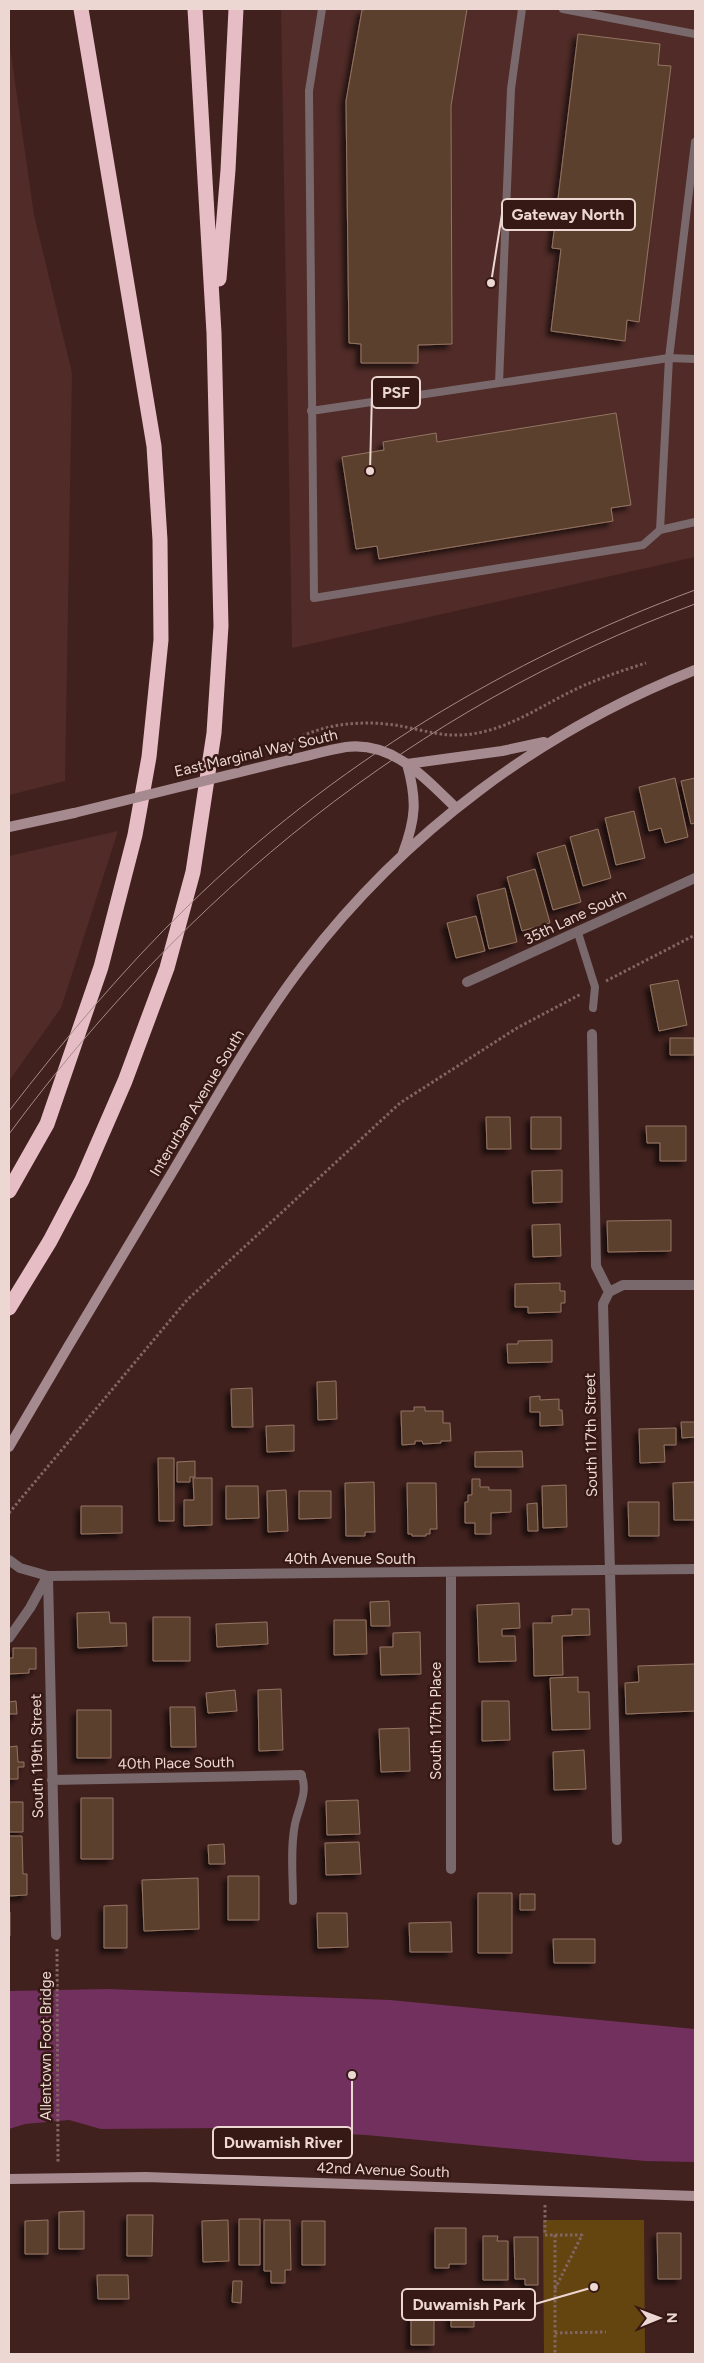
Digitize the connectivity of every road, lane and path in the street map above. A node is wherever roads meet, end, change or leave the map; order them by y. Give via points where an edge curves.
1 (81, 9) edge
2 (195, 9) edge
3 (236, 9) edge
4 (322, 9) edge
5 (522, 9) edge
6 (563, 9) edge
7 (695, 34) edge
8 (695, 142) edge
9 (214, 333) junction
10 (669, 358) junction
11 (695, 359) edge
12 (499, 383) junction
13 (311, 411) junction
14 (695, 522) edge
15 (660, 530) junction
16 (646, 663) dead end
17 (695, 670) edge
18 (550, 741) junction
19 (289, 743) dead end
20 (407, 764) junction
21 (456, 808) junction
22 (9, 827) edge
23 (402, 855) junction
24 (695, 878) edge
25 (578, 933) junction
26 (695, 934) edge
27 (468, 982) dead end
28 (595, 987) junction
29 (593, 1008) dead end
30 (592, 1034) dead end
31 (9, 1191) edge
32 (695, 1285) edge
33 (609, 1292) junction
34 (9, 1308) edge
35 (9, 1447) edge
36 (9, 1513) edge
37 (9, 1560) edge
38 (695, 1569) edge
39 (608, 1571) junction
40 (451, 1573) junction
41 (48, 1576) junction
42 (9, 1638) edge
43 (301, 1776) joint
44 (52, 1780) junction
45 (617, 1840) dead end
46 (451, 1869) dead end
47 (293, 1901) dead end
48 (56, 1935) joint
49 (58, 2163) dead end
50 (9, 2180) edge
51 (695, 2196) edge
52 (545, 2204) dead end
53 (555, 2235) junction
54 (555, 2289) junction
55 (606, 2332) dead end
56 (555, 2334) junction
57 (555, 2354) edge

1 - 31 highway via 154,446 160,540 161,640 149,757 135,835 101,967 47,1124
2 - 9 highway
3 - 9 highway via 228,170
4 - 13 lane via 310,91
5 - 12 lane via 511,89
6 - 7 lane
8 - 10 lane
9 - 34 highway via 221,626 214,733 193,872 167,968 125,1081 82,1180
10 - 11 lane
10 - 12 lane
10 - 15 lane
12 - 13 lane
13 - 15 lane via 314,598 643,545
14 - 15 lane
16 - 19 path via 600,678 488,732 452,735 354,722 306,733
17 - 18 street via 615,704
18 - 20 street
18 - 21 street
20 - 21 street, East Marginal Way South via 422,774
20 - 22 street, East Marginal Way South, bridge via 384,752 359,747 340,748
20 - 23 street via 414,790 415,811
21 - 23 street, Interurban Avenue South
23 - 35 street, Interurban Avenue South via 336,924 274,1006
24 - 25 street, 35th Lane South
25 - 27 street, 35th Lane South
25 - 28 lane
26 - 28 path
28 - 29 lane
28 - 36 path via 517,1028 400,1103 186,1300
30 - 33 street via 596,1266
32 - 33 street via 623,1285
33 - 39 street, South 117th Street via 603,1304
37 - 41 street, 40th Avenue South via 20,1568
38 - 39 street, 40th Avenue South
39 - 40 street, 40th Avenue South
39 - 45 street, South 117th Street
40 - 41 street, 40th Avenue South
40 - 46 street, South 117th Place
41 - 42 street
41 - 44 street, South 119th Street
43 - 44 street, 40th Place South
43 - 47 lane via 304,1789 292,1849
44 - 48 street, South 119th Street
48 - 49 path, Allentown Foot Bridge
50 - 51 street, 42nd Avenue South via 146,2177
52 - 53 path via 545,2235
53 - 54 path
53 - 54 path via 582,2235
54 - 56 path
55 - 56 path
56 - 57 path

